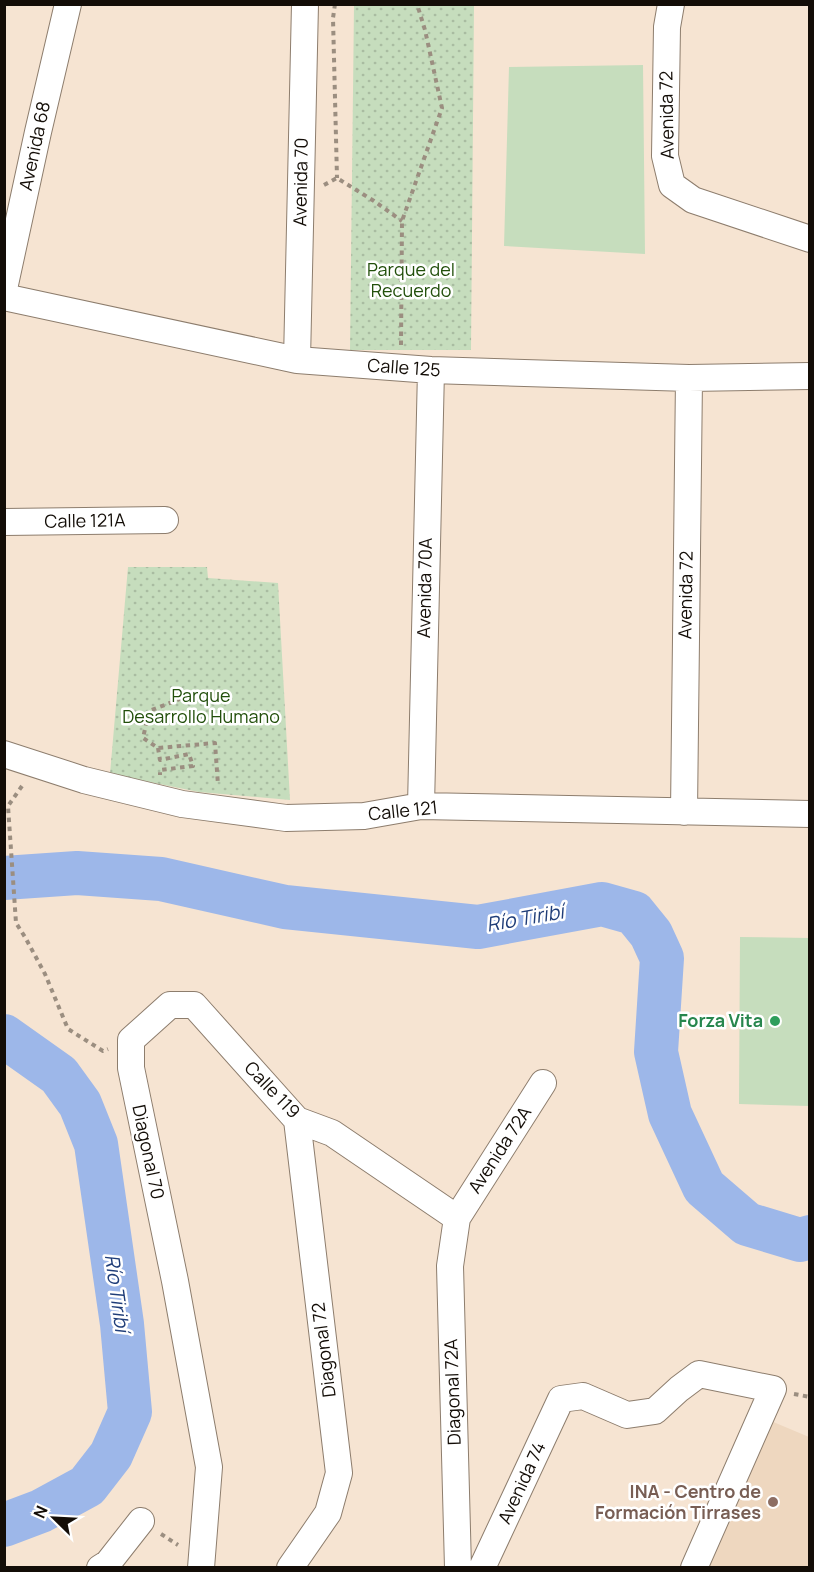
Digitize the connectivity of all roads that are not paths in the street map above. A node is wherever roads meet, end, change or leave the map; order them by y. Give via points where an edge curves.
1 (68, 4) edge
2 (305, 4) edge
3 (670, 4) edge
4 (810, 239) edge
5 (4, 289) edge
6 (4, 297) edge
7 (297, 360) junction
8 (431, 370) junction
9 (810, 376) edge
10 (689, 378) junction
11 (165, 520) dead end
12 (4, 522) edge
13 (4, 754) edge
14 (421, 806) junction
15 (684, 812) junction
16 (810, 814) edge
17 (131, 1040) joint
18 (543, 1083) dead end
19 (297, 1120) junction
20 (457, 1218) junction
21 (141, 1521) road end
22 (201, 1564) edge
23 (100, 1568) edge
24 (290, 1568) edge
25 (458, 1568) edge
26 (482, 1568) edge
27 (694, 1568) edge

1 - 5 street, Avenida 68
2 - 7 street, Avenida 70
3 - 4 street, Avenida 72 via 665,156 672,185 693,200
6 - 7 street, Calle 125
7 - 8 street, Calle 125
8 - 10 street, Calle 125
8 - 14 street, Avenida 70A
9 - 10 street, Calle 125
10 - 15 street, Avenida 72
11 - 12 street, Calle 121A
13 - 14 street, Calle 121 via 84,780 182,804 286,818 364,816
14 - 15 street, Calle 121
15 - 16 street, Calle 121
17 - 19 street, Calle 119 via 170,1005 194,1005
17 - 22 street, Diagonal 70 via 131,1068 209,1467
18 - 20 street, Avenida 72A
19 - 20 street, Calle 119 via 332,1132
19 - 24 street, Diagonal 72 via 339,1473 328,1513
20 - 25 street, Diagonal 72A via 450,1266
21 - 23 street
26 - 27 street, Avenida 74 via 561,1399 583,1396 627,1415 656,1411 699,1374 773,1389

